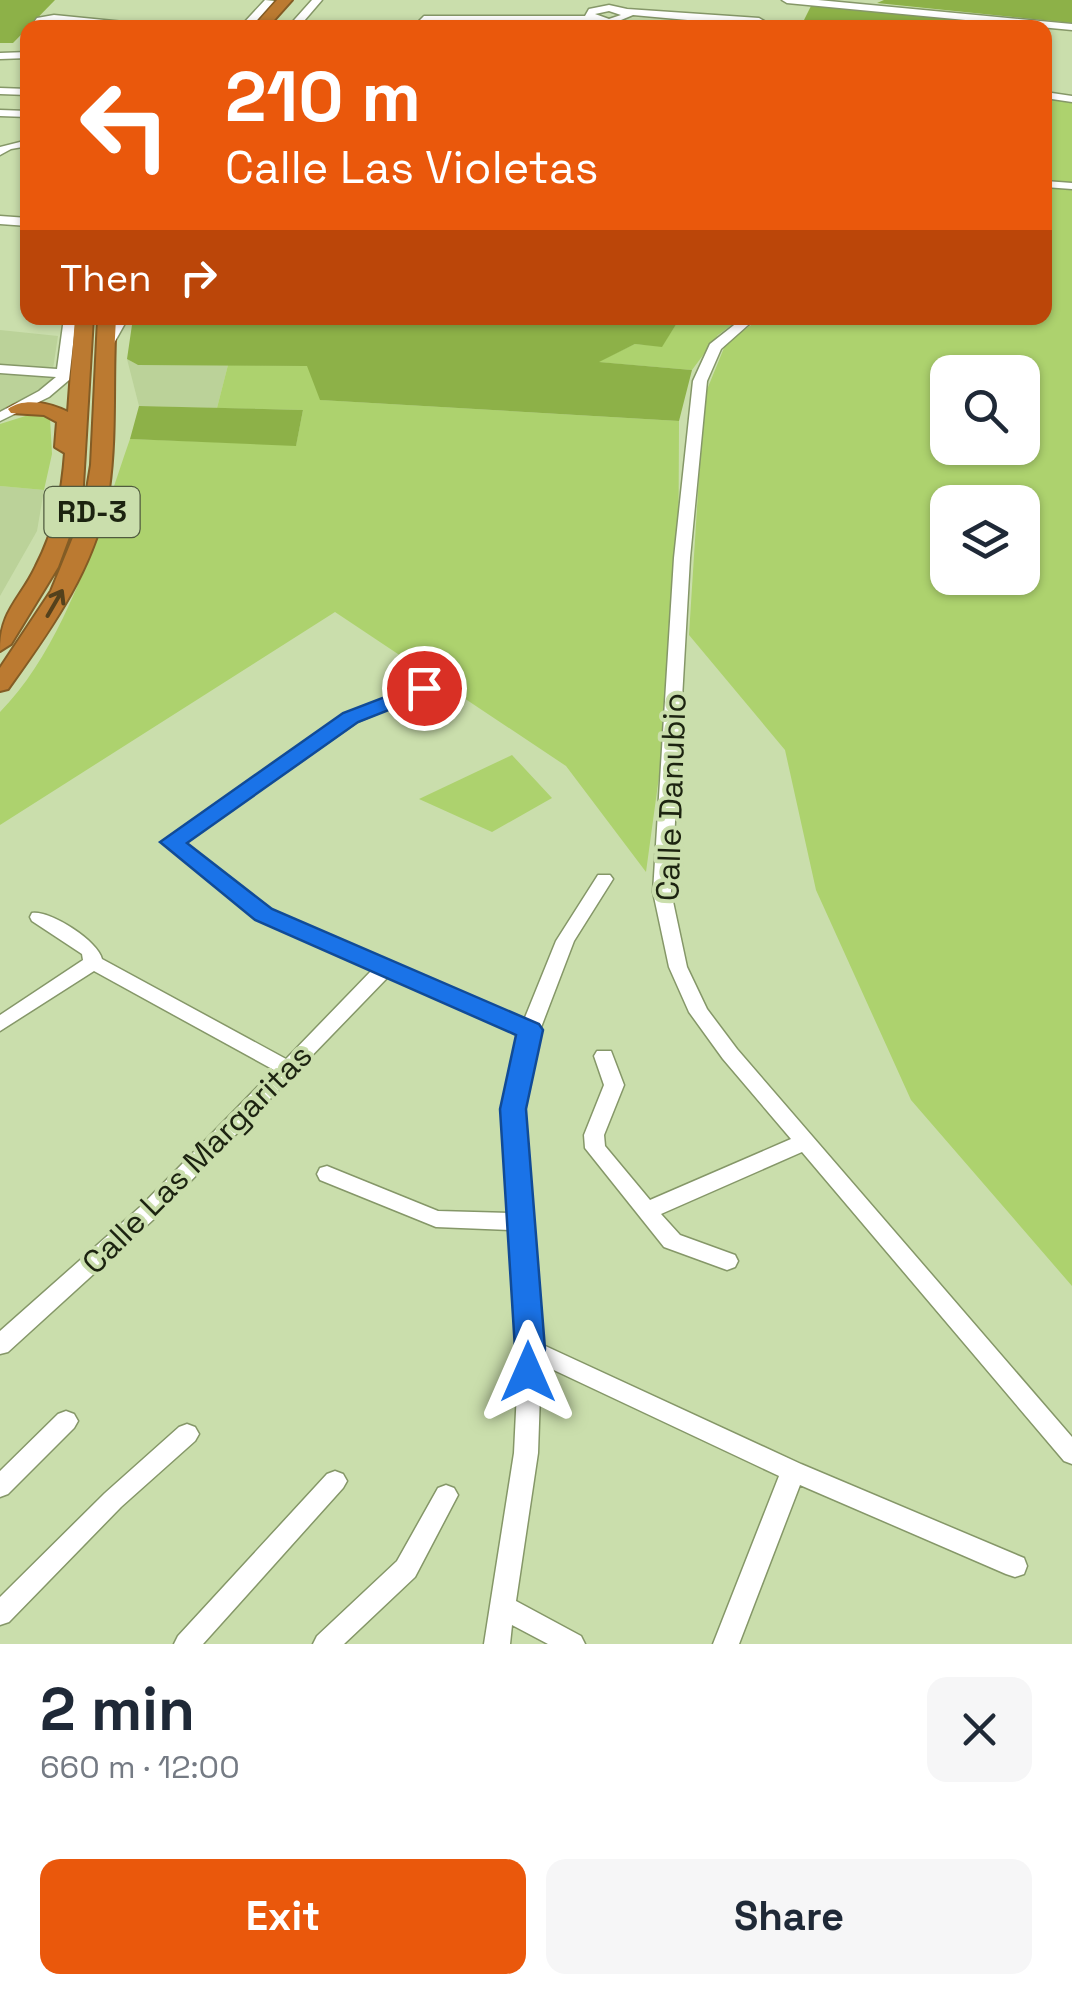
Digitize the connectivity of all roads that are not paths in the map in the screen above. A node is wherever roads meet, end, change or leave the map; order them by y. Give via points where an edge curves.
1 (285, 0) edge
2 (302, 0) edge
3 (317, 0) edge
4 (787, 0) edge
5 (269, 1) edge
6 (613, 4) edge
7 (626, 15) junction
8 (594, 19) joint
9 (251, 20) edge
10 (266, 20) edge
11 (284, 20) edge
12 (299, 20) edge
13 (423, 20) edge
14 (615, 20) edge
15 (673, 20) edge
16 (721, 20) edge
17 (1001, 20) edge
18 (69, 325) edge
19 (84, 325) edge
20 (106, 325) edge
21 (118, 325) edge
22 (742, 325) edge
23 (104, 349) junction
24 (0, 369) edge
25 (63, 373) junction
26 (50, 401) junction
27 (9, 413) edge
28 (40, 581) junction
29 (8, 615) edge
30 (0, 644) edge
31 (0, 684) edge
32 (424, 688) dead end
33 (604, 880) dead end
34 (39, 917) dead end
35 (94, 962) junction
36 (388, 966) junction
37 (0, 1024) edge
38 (530, 1030) junction
39 (604, 1056) dead end
40 (288, 1068) junction
41 (805, 1142) junction
42 (327, 1174) dead end
43 (646, 1212) junction
44 (521, 1222) junction
45 (727, 1261) dead end
46 (0, 1346) edge
47 (530, 1349) junction
48 (66, 1421) dead end
49 (187, 1434) dead end
50 (1072, 1454) edge
51 (792, 1471) junction
52 (335, 1481) dead end
53 (0, 1486) edge
54 (446, 1495) dead end
55 (1015, 1566) dead end
56 (505, 1608) junction
57 (0, 1614) edge
58 (186, 1644) edge
59 (326, 1644) edge
60 (496, 1644) edge
61 (572, 1644) edge
62 (726, 1644) edge

1 - 10 highway
2 - 11 highway
3 - 12 street
4 - 17 street
5 - 9 street
6 - 7 street
6 - 8 street via 592,10
7 - 14 street
7 - 15 street
7 - 16 street
8 - 13 street
18 - 25 street
19 - 28 highway, RD-3 via 72,502
20 - 23 highway, RD-3
21 - 23 street
22 - 41 street, Calle Danubio via 715,347 700,380 662,892 678,967 699,1012
31 -> 23 highway, RD-3 via 58,598 91,518
24 - 25 street
25 - 26 street
26 - 27 highway
26 - 28 highway via 66,420 61,503 41,556
28 - 29 highway, RD-3
29 - 30 highway, RD-3
32 - 36 street via 351,718 172,842 264,914
33 - 38 street via 565,941
34 - 35 street via 91,951
35 - 37 street
35 - 40 street
36 - 38 street
36 - 40 street, Calle Las Margaritas
38 - 44 street via 513,1109
39 - 43 street via 614,1085 595,1148
40 - 46 street, Calle Las Margaritas via 147,1213
41 - 43 street
41 - 50 street, Calle Danubio
42 - 44 street via 436,1218
43 - 45 street via 672,1242
44 - 47 street
47 - 51 street
47 - 56 street via 526,1452
48 - 53 street
49 - 57 street
51 - 55 street
51 - 62 street
52 - 58 street
54 - 59 street via 406,1569
56 - 60 street
56 - 61 street

